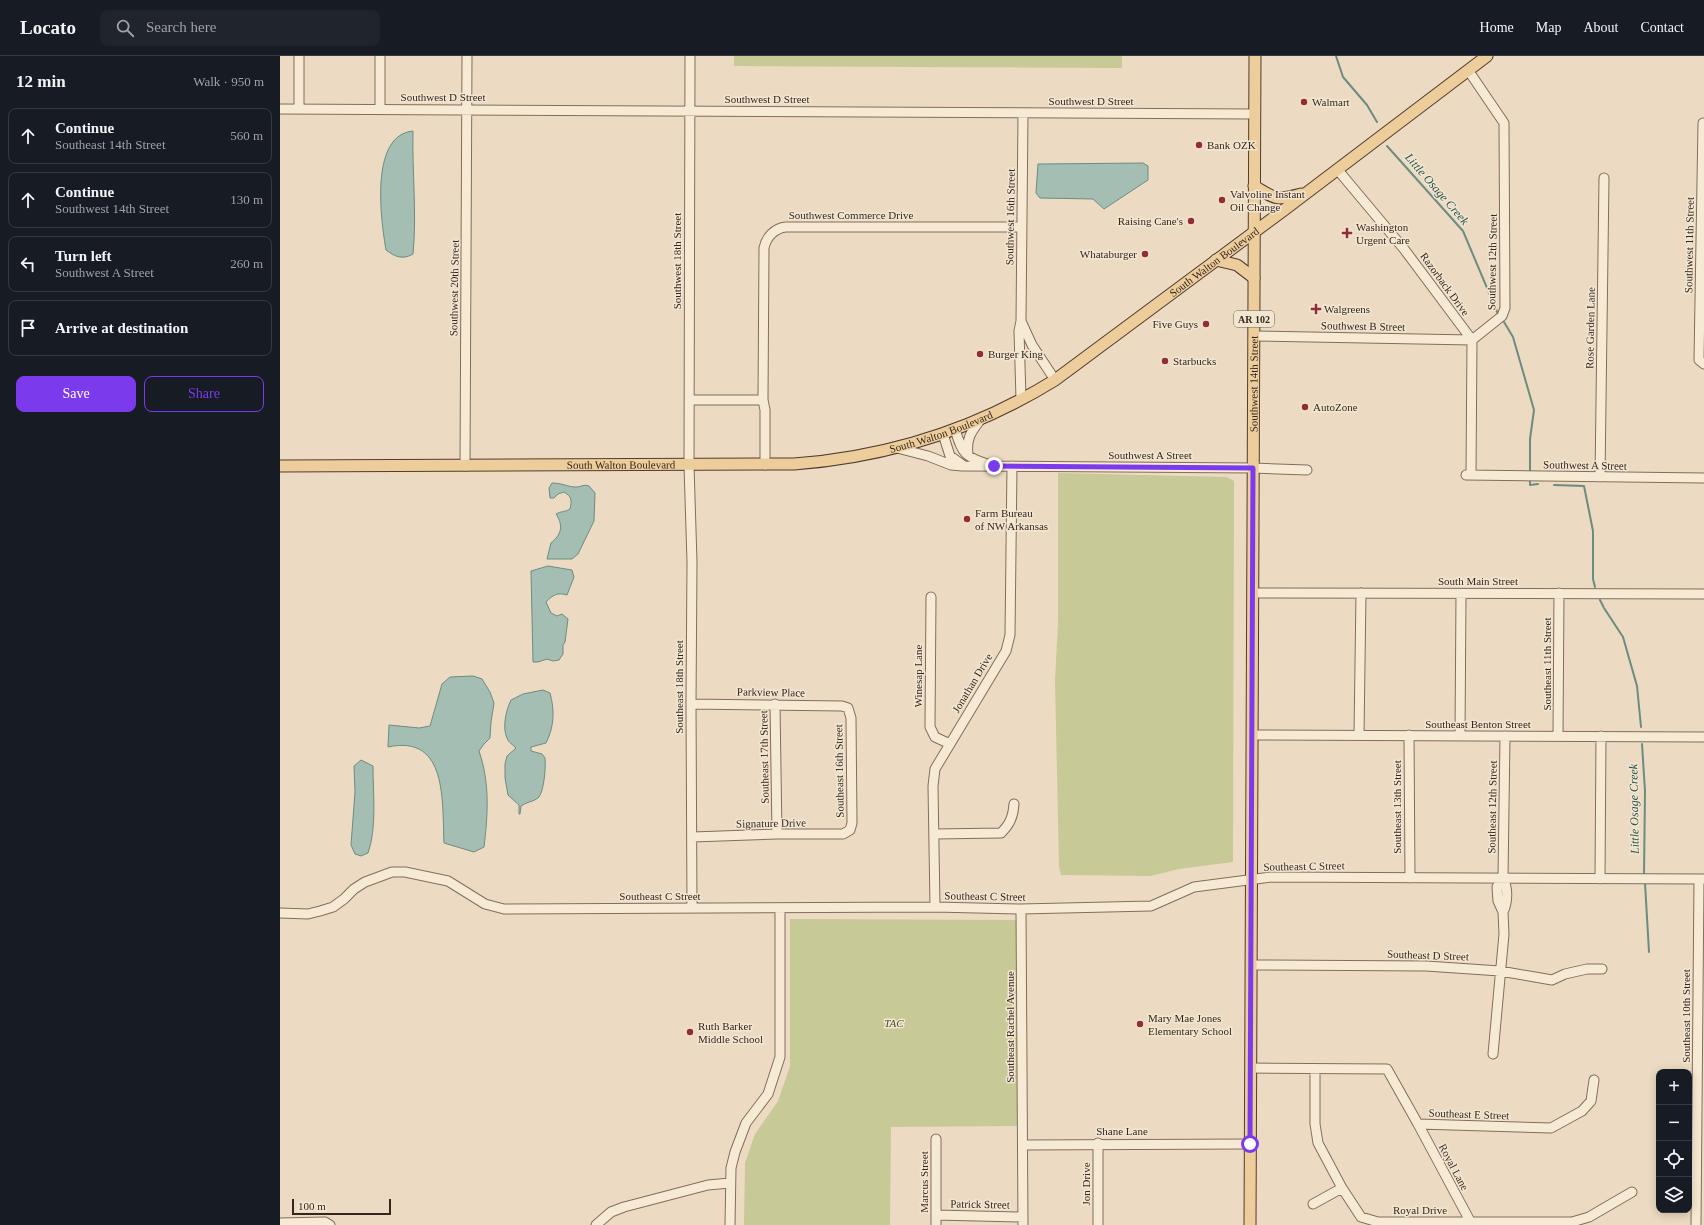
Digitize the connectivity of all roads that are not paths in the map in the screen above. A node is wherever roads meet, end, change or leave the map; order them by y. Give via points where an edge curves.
1 (299, 56) edge
2 (380, 56) edge
3 (467, 56) edge
4 (690, 56) edge
5 (1255, 56) edge
6 (1487, 56) edge
7 (1468, 70) junction
8 (280, 109) edge
9 (299, 109) junction
10 (380, 109) junction
11 (468, 110) junction
12 (690, 111) junction
13 (1023, 113) junction
14 (1254, 114) junction
15 (1703, 123) dead end
16 (1337, 169) junction
17 (1604, 178) dead end
18 (1254, 186) junction
19 (1306, 192) junction
20 (1022, 226) junction
21 (1254, 232) junction
22 (1216, 260) junction
23 (1254, 278) junction
24 (1021, 321) junction
25 (1254, 336) junction
26 (1472, 340) junction
27 (1704, 364) edge
28 (1055, 380) junction
29 (1021, 399) junction
30 (689, 400) junction
31 (763, 400) junction
32 (981, 419) junction
33 (955, 430) junction
34 (943, 434) junction
35 (897, 448) junction
36 (968, 456) junction
37 (689, 465) junction
38 (765, 465) junction
39 (280, 466) edge
40 (465, 466) junction
41 (964, 466) junction
42 (994, 466) junction
43 (1012, 466) junction
44 (1253, 468) junction
45 (1307, 470) dead end
46 (1600, 477) junction
47 (1704, 478) edge
48 (1253, 593) junction
49 (1361, 593) junction
50 (1559, 593) junction
51 (1461, 594) junction
52 (1704, 594) edge
53 (930, 597) dead end
54 (691, 704) junction
55 (775, 704) junction
56 (849, 711) joint
57 (1252, 735) junction
58 (1359, 735) junction
59 (1409, 735) junction
60 (1460, 736) junction
61 (1505, 736) junction
62 (1558, 736) junction
63 (1601, 736) junction
64 (1704, 737) edge
65 (950, 744) junction
66 (1014, 804) dead end
67 (850, 830) joint
68 (777, 834) junction
69 (935, 834) junction
70 (692, 837) junction
71 (1410, 878) junction
72 (1503, 878) junction
73 (1600, 879) junction
74 (1702, 879) edge
75 (1252, 880) junction
76 (936, 907) junction
77 (692, 908) junction
78 (780, 908) junction
79 (1021, 909) junction
80 (280, 912) edge
81 (1251, 965) junction
82 (1602, 969) dead end
83 (1500, 971) junction
84 (1493, 1054) dead end
85 (1251, 1068) junction
86 (1315, 1069) junction
87 (1594, 1080) dead end
88 (1418, 1124) junction
89 (936, 1139) dead end
90 (1098, 1143) junction
91 (1250, 1144) junction
92 (1023, 1145) junction
93 (730, 1183) junction
94 (1342, 1188) junction
95 (1632, 1192) dead end
96 (1313, 1204) dead end
97 (936, 1220) edge
98 (1023, 1221) edge
99 (1470, 1221) junction
100 (280, 1223) edge
101 (330, 1225) edge
102 (596, 1225) edge
103 (730, 1225) edge
104 (1098, 1225) edge
105 (1250, 1225) edge
106 (1696, 1225) edge

1 - 9 street
2 - 10 street
3 - 11 street, Southwest 20th Street
4 - 12 street, Southwest 18th Street
5 - 14 main road, Southwest 14th Street / AR 102
6 - 7 main road, South Walton Boulevard
7 - 16 main road, South Walton Boulevard
7 - 26 street, Southwest 12th Street via 1504,123 1505,159 1504,308 1502,316
8 - 9 street, Southwest D Street
9 - 10 street, Southwest D Street
10 - 11 street, Southwest D Street
11 - 12 street, Southwest D Street
11 - 40 street, Southwest 20th Street
12 - 13 street, Southwest D Street
12 - 30 street, Southwest 18th Street
13 - 14 street, Southwest D Street
13 - 20 street, Southwest 16th Street
14 - 18 main road, Southwest 14th Street / AR 102
15 - 27 street, Southwest 11th Street via 1699,360
16 - 19 main road, South Walton Boulevard
16 - 26 street, Razorback Drive via 1404,249
17 - 46 street, Rose Garden Lane
18 - 19 main road via 1277,199
18 - 21 main road, Southwest 14th Street / AR 102
19 - 21 main road, South Walton Boulevard
20 - 24 street, Southwest 16th Street
20 - 31 street, Southwest Commerce Drive via 786,227 775,231 768,237 764,248
21 - 22 main road, South Walton Boulevard
21 - 23 main road, Southwest 14th Street / AR 102
22 - 23 main road via 1237,265
22 - 28 main road, South Walton Boulevard
23 - 25 main road, Southwest 14th Street / AR 102
24 - 28 street, Southwest 16th Street via 1032,345
24 - 29 street, Southwest 16th Street
25 - 26 street, Southwest B Street
25 - 44 main road, Southwest 14th Street / AR 102
26 - 46 street, Southwest A Street via 1469,475
28 - 29 main road, South Walton Boulevard
29 - 32 main road, South Walton Boulevard
30 - 31 street
30 - 37 street, Southwest 18th Street
31 - 38 street, Southwest Commerce Drive
32 - 33 main road, South Walton Boulevard
32 - 36 street via 970,432 966,444
33 - 34 main road, South Walton Boulevard
33 - 36 street via 962,451
34 - 35 main road, South Walton Boulevard
34 - 41 street via 950,456
35 - 38 main road, South Walton Boulevard via 824,462
35 - 41 street, Southwest A Street via 951,465
36 - 42 street, Southwest A Street
37 - 38 main road, South Walton Boulevard
37 - 40 main road, South Walton Boulevard
37 - 54 street, Southeast 18th Street via 692,562
39 - 40 main road, South Walton Boulevard
41 - 42 street, Southwest A Street
42 - 43 street, Southwest A Street
43 - 44 street, Southwest A Street
43 - 65 street, Jonathan Drive via 1010,635 1006,651
44 - 45 street, Southwest A Street
44 - 48 main road, Southwest 14th Street / AR 102
46 - 47 street, Southwest A Street
48 - 49 street, South Main Street
48 - 57 main road, AR 102
49 - 51 street, South Main Street
49 - 58 street
50 - 51 street, South Main Street
50 - 52 street, South Main Street
50 - 62 street, Southeast 11th Street
51 - 60 street
53 - 65 street, Winesap Lane via 930,727 936,737
54 - 55 street, Parkview Place
54 - 70 street, Southeast 18th Street
55 - 56 street, Parkview Place via 842,706
55 - 68 street, Southeast 17th Street
56 - 67 street, Southeast 16th Street via 852,823
57 - 58 street, Southeast Benton Street
57 - 75 main road, AR 102
58 - 59 street, Southeast Benton Street
59 - 60 street, Southeast Benton Street
59 - 71 street, Southeast 13th Street
60 - 61 street, Southeast Benton Street
61 - 62 street, Southeast Benton Street
61 - 72 street, Southeast 12th Street
62 - 63 street, Southeast Benton Street
63 - 64 street, Southeast Benton Street
63 - 73 street
65 - 69 street, Jonathan Drive via 935,769
66 - 69 street via 1009,826 1001,833
67 - 68 street, Signature Drive via 843,834
68 - 70 street, Signature Drive
69 - 76 street, Jonathan Drive
70 - 77 street, Southeast 18th Street
71 - 72 street, Southeast C Street
71 - 75 street, Southeast C Street via 1271,877
72 - 73 street, Southeast C Street
72 - 83 street, Southeast 12th Street via 1506,885 1506,906 1503,912 1504,934
73 - 74 street, Southeast C Street
74 - 106 street, Southeast 10th Street
75 - 79 street, Southeast C Street via 1194,887 1151,906
75 - 81 main road, AR 102
76 - 78 street, Southeast C Street
76 - 79 street, Southeast C Street
77 - 78 street, Southeast C Street
77 - 80 street, Southeast C Street via 504,909 485,904 448,881 405,872 392,872 365,882 344,900 320,911 308,914
78 - 93 street via 780,1057 768,1094 746,1123 730,1168
79 - 92 street, Southeast Rachel Avenue
81 - 83 street, Southeast D Street via 1426,966
81 - 85 main road, AR 102
82 - 83 street, Southeast D Street via 1587,969 1552,980
83 - 84 street, Southeast 12th Street
85 - 86 street, Southeast E Street
85 - 91 main road, AR 102
86 - 88 street, Southeast E Street via 1387,1069
86 - 94 street, Royal Drive via 1318,1143
87 - 88 street, Southeast E Street via 1591,1101 1582,1111 1551,1128
88 - 99 street, Royal Lane
89 - 97 street, Marcus Street
90 - 91 street, Shane Lane
90 - 92 street, Shane Lane
90 - 104 street, Jon Drive
91 - 105 main road, AR 102
92 - 98 street, Southeast Rachel Avenue
93 - 102 street via 708,1185 624,1206 611,1212
93 - 103 street
94 - 96 street
94 - 99 street, Royal Drive via 1361,1217 1378,1222
95 - 99 street, Royal Drive via 1589,1217 1572,1222
97 - 98 street, Patrick Street
100 - 101 street via 325,1222

